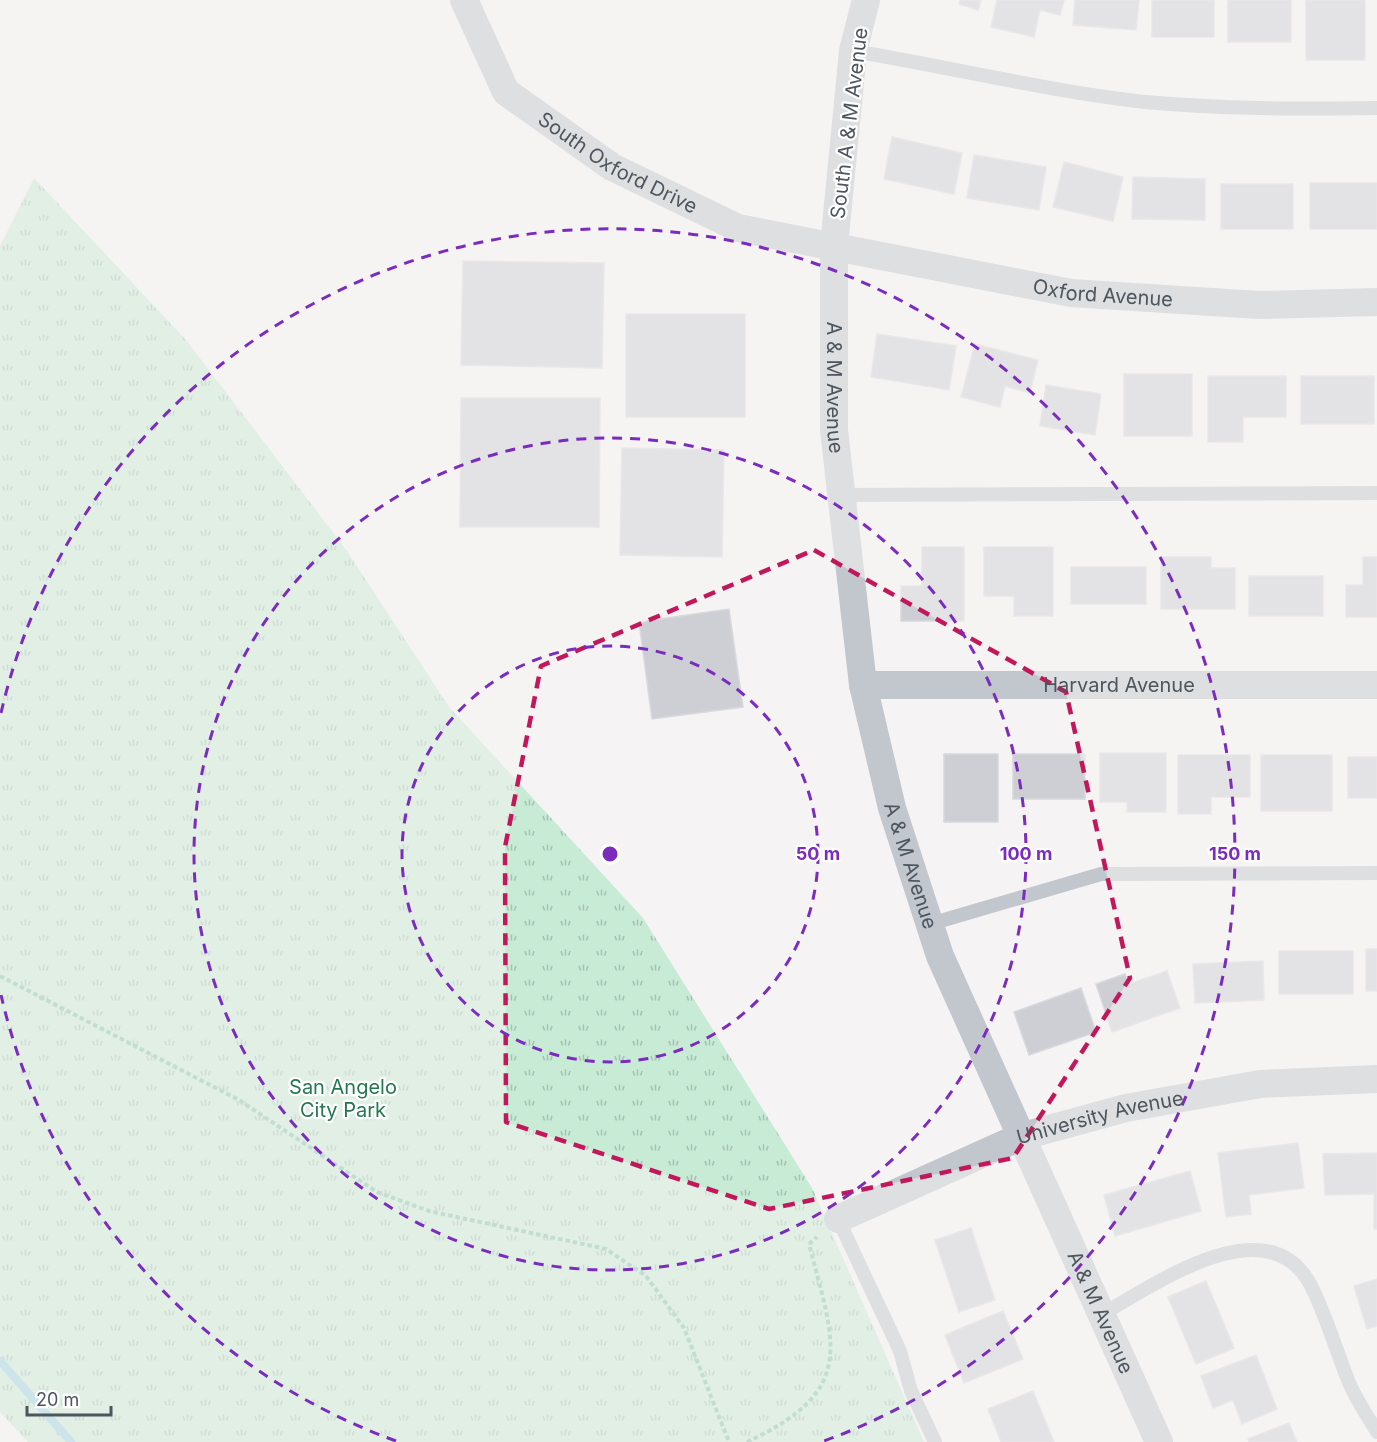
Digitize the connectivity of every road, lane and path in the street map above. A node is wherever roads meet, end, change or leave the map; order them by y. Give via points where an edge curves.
1 (464, 0) edge
2 (866, 0) edge
3 (853, 51) junction
4 (1377, 108) edge
5 (834, 246) junction
6 (1377, 302) edge
7 (1377, 493) edge
8 (842, 495) junction
9 (1377, 684) edge
10 (863, 685) junction
11 (1377, 873) edge
12 (930, 924) junction
13 (0, 976) edge
14 (1377, 1079) edge
15 (1020, 1137) junction
16 (838, 1219) junction
17 (1102, 1314) junction
18 (1377, 1432) edge
19 (729, 1442) edge
20 (747, 1442) edge
21 (935, 1442) edge
22 (1159, 1442) edge

1 - 5 street, South Oxford Drive via 506,92 612,167 738,228
2 - 3 street, South A & M Avenue
3 - 4 lane via 1143,101 1232,109
3 - 5 street, South A & M Avenue
5 - 6 street, Oxford Avenue via 1071,293 1259,305
5 - 8 street, A & M Avenue via 834,430
7 - 8 lane
8 - 10 street, A & M Avenue
9 - 10 street, Harvard Avenue
10 - 12 street, A & M Avenue via 891,808
11 - 12 lane via 1101,874
12 - 15 street, A & M Avenue via 940,956
13 - 19 path via 239,1100 377,1192 429,1211 606,1250 646,1276 684,1328
14 - 15 street, University Avenue via 1260,1084 1126,1108
15 - 16 street, University Avenue
15 - 17 street, A & M Avenue
16 - 20 path via 809,1244 832,1341 820,1390 801,1411
16 - 21 lane via 900,1351 911,1391
17 - 18 lane via 1194,1264 1230,1250 1264,1250 1293,1262 1309,1282 1350,1384
17 - 22 street, A & M Avenue

